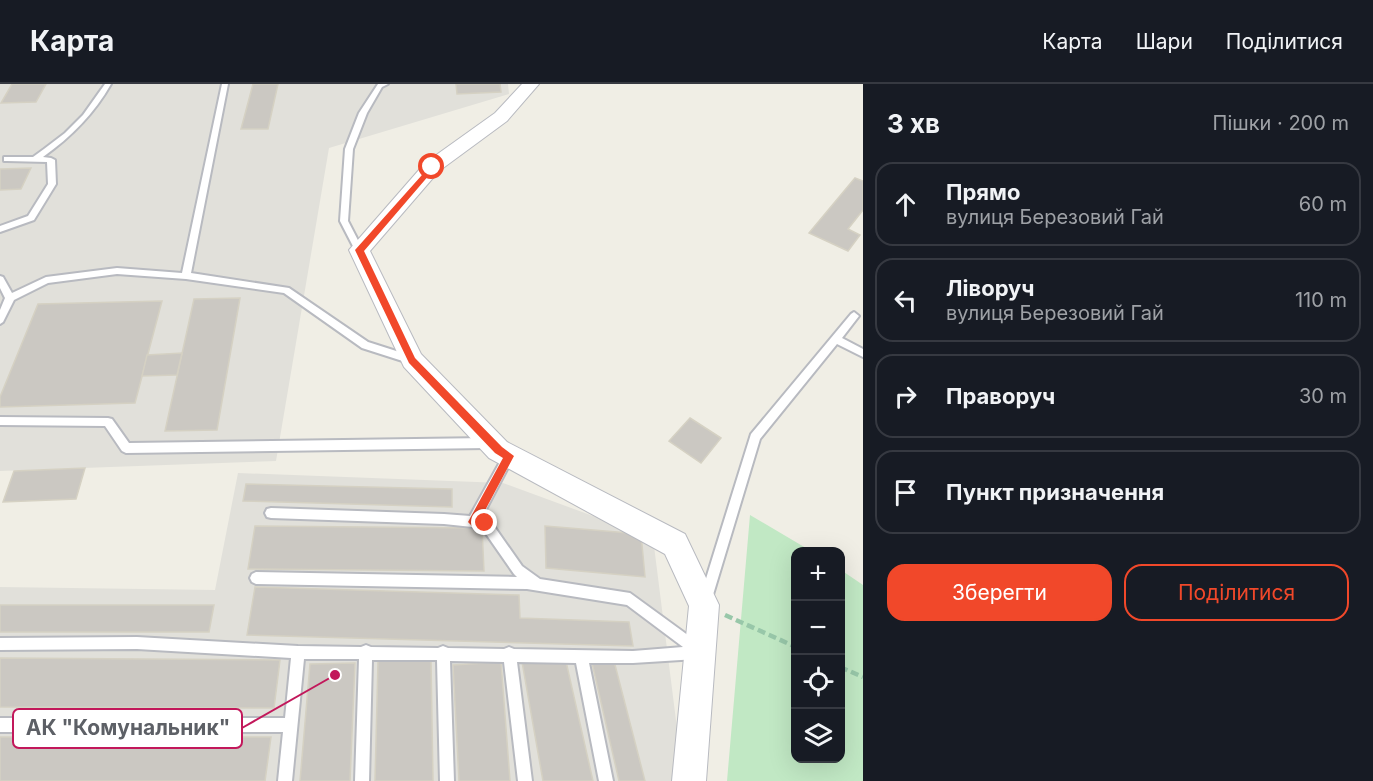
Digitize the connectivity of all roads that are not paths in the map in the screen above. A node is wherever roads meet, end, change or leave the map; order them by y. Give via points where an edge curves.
1 (108, 84) edge
2 (225, 84) edge
3 (385, 84) edge
4 (531, 84) edge
5 (7, 159) dead end
6 (36, 159) junction
7 (0, 229) edge
8 (359, 250) junction
9 (186, 276) junction
10 (0, 279) edge
11 (10, 298) junction
12 (854, 316) dead end
13 (0, 320) edge
14 (835, 339) junction
15 (863, 353) edge
16 (412, 360) junction
17 (0, 421) edge
18 (500, 449) junction
19 (271, 513) dead end
20 (473, 522) junction
21 (256, 578) dead end
22 (537, 584) junction
23 (704, 604) junction
24 (0, 644) edge
25 (298, 651) junction
26 (366, 651) junction
27 (443, 652) junction
28 (508, 653) junction
29 (700, 653) junction
30 (581, 655) junction
31 (0, 725) edge
32 (290, 725) junction
33 (285, 781) edge
34 (362, 781) edge
35 (447, 781) edge
36 (525, 781) edge
37 (606, 781) edge
38 (689, 781) edge

1 - 6 lane via 96,105 65,139
2 - 9 lane
3 - 8 lane via 379,86 363,113 349,149 344,221
4 - 8 street via 501,117 432,167
5 - 6 lane
6 - 7 lane via 51,160 52,184 31,218
8 - 16 street
9 - 11 lane via 117,271 46,280
9 - 16 lane via 286,290 365,345
10 - 11 lane
11 - 13 lane
12 - 14 lane
14 - 15 lane
14 - 23 lane via 755,437
16 - 18 street
17 - 18 lane via 108,422 126,448
18 - 20 lane
18 - 23 street via 675,543
19 - 20 lane
20 - 22 lane via 485,523 518,570
21 - 22 lane
22 - 29 lane via 630,599
23 - 29 street
24 - 25 lane via 137,643
25 - 26 lane
25 - 32 lane
26 - 27 lane
26 - 34 lane
27 - 28 lane
27 - 35 lane
28 - 30 lane
28 - 36 lane
29 - 30 lane
29 - 38 street
30 - 37 lane
31 - 32 lane
32 - 33 lane

